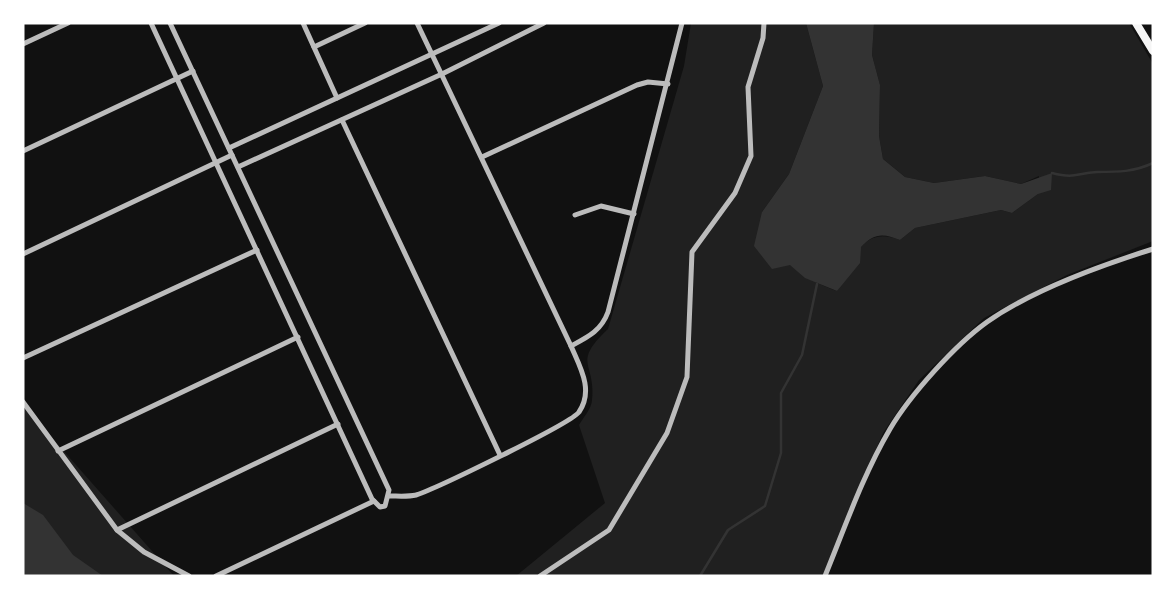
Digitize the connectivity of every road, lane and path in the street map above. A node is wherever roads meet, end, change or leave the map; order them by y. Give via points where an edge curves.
1 (68, 23) edge
2 (151, 23) edge
3 (170, 23) edge
4 (303, 23) edge
5 (365, 23) edge
6 (417, 23) edge
7 (499, 23) edge
8 (541, 23) edge
9 (682, 23) edge
10 (764, 23) edge
11 (1136, 23) edge
12 (23, 44) edge
13 (314, 47) junction
14 (1153, 51) edge
15 (431, 53) junction
16 (193, 71) junction
17 (442, 74) junction
18 (176, 78) junction
19 (668, 84) junction
20 (337, 97) junction
21 (342, 120) junction
22 (229, 148) junction
23 (23, 152) edge
24 (232, 155) junction
25 (482, 156) junction
26 (215, 164) junction
27 (238, 167) junction
28 (634, 214) junction
29 (575, 215) dead end
30 (1153, 249) edge
31 (257, 250) junction
32 (23, 254) edge
33 (298, 337) junction
34 (571, 346) junction
35 (23, 358) edge
36 (23, 402) edge
37 (338, 424) junction
38 (58, 451) junction
39 (500, 455) junction
40 (389, 496) junction
41 (374, 501) junction
42 (117, 530) junction
43 (189, 576) edge
44 (215, 576) edge
45 (540, 576) edge
46 (825, 576) edge

1 - 12 street
2 - 18 street
3 - 16 street
4 - 13 street
5 - 13 street
6 - 15 street
7 - 15 street
8 - 17 street
9 - 19 street
10 - 45 street via 764,38 748,87 751,156 734,193 692,252 687,377 667,433 609,530
11 - 14 main road
13 - 20 street
15 - 17 street
15 - 20 street
16 - 18 street
16 - 22 street
17 - 21 street
17 - 25 street
18 - 23 street
18 - 26 street
19 - 25 street via 636,85
19 - 28 street
20 - 22 street
21 - 27 street
21 - 39 street
22 - 24 street
24 - 26 street
24 - 27 street
25 - 34 street
26 - 31 street
26 - 32 street
27 - 40 street
28 - 29 street via 600,206
28 - 34 street via 603,325
30 - 46 street via 1107,263 987,323 926,381 890,429
31 - 33 street
31 - 35 street
33 - 37 street
33 - 38 street
34 - 39 street via 586,380 580,411 559,428
36 - 38 street
37 - 41 street
37 - 42 street
38 - 42 street
39 - 40 street via 419,494
40 - 41 street via 385,506
41 - 44 street
42 - 43 street via 144,552

